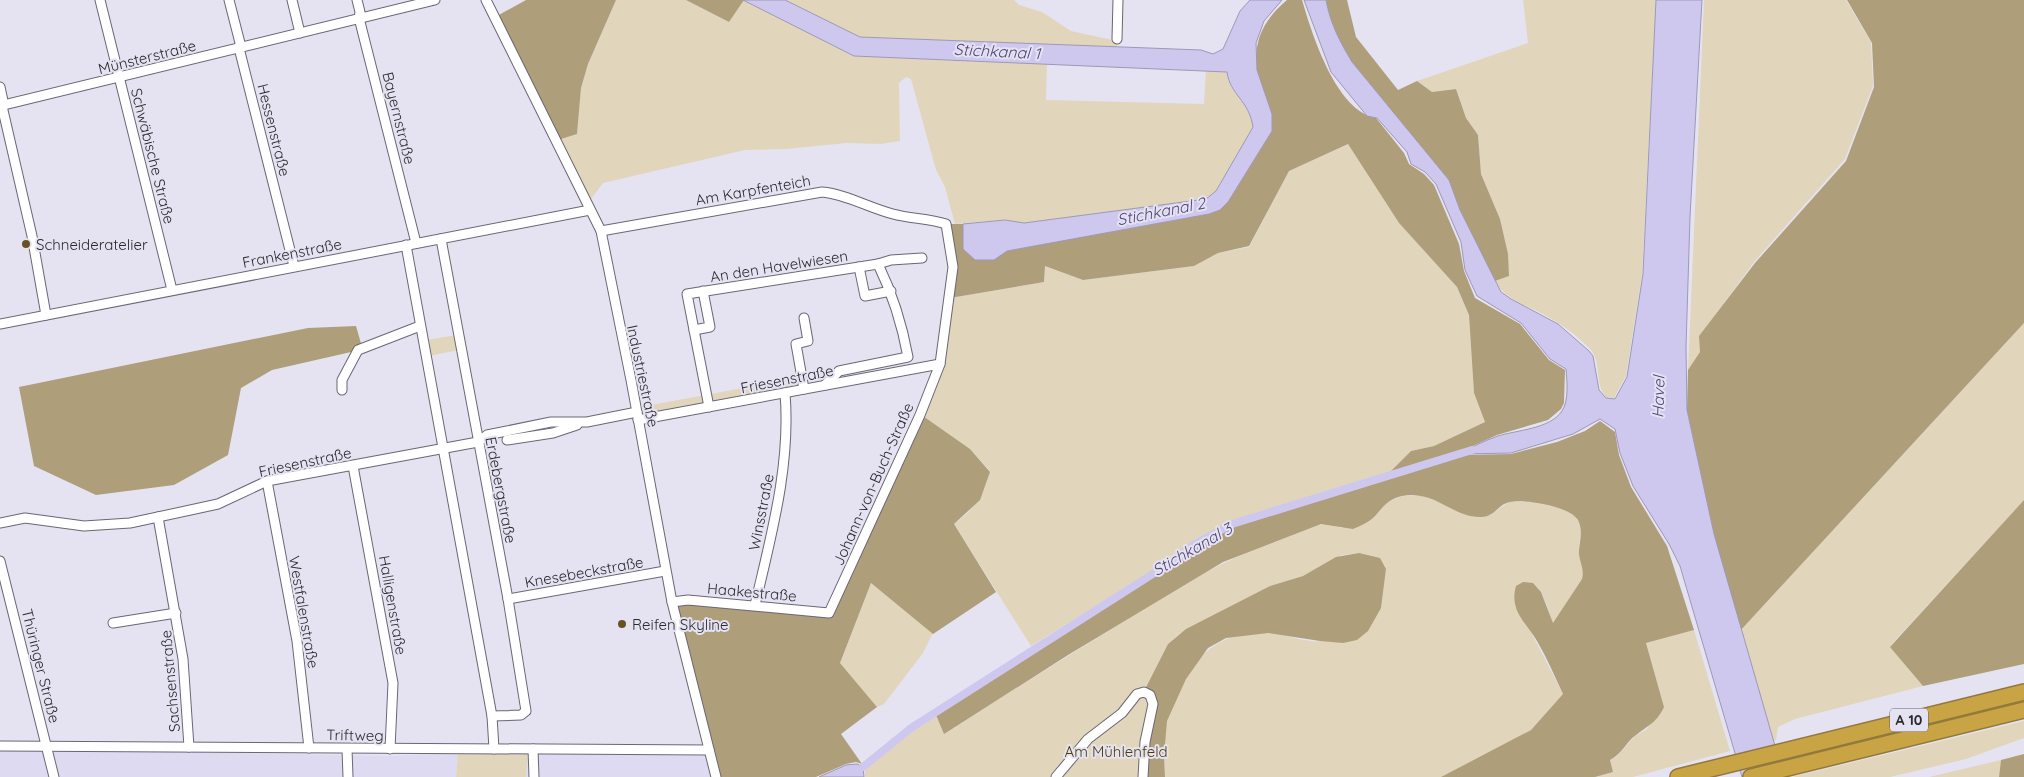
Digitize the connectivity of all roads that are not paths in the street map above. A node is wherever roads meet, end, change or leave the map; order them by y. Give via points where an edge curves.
1 (100, 0) edge
2 (229, 0) edge
3 (292, 0) edge
4 (357, 0) edge
5 (435, 0) edge
6 (486, 0) edge
7 (1118, 0) edge
8 (359, 18) junction
9 (300, 33) junction
10 (1117, 38) dead end
11 (239, 48) junction
12 (120, 77) junction
13 (0, 87) edge
14 (1, 106) edge
15 (590, 210) junction
16 (600, 231) junction
17 (441, 239) junction
18 (416, 243) junction
19 (406, 245) junction
20 (922, 258) dead end
21 (878, 264) junction
22 (294, 266) junction
23 (859, 267) junction
24 (172, 290) junction
25 (703, 291) junction
26 (891, 291) junction
27 (46, 316) junction
28 (804, 318) dead end
29 (0, 324) edge
30 (420, 326) junction
31 (694, 330) junction
32 (940, 364) junction
33 (825, 385) junction
34 (804, 389) junction
35 (342, 390) dead end
36 (785, 393) junction
37 (709, 407) junction
38 (638, 416) junction
39 (587, 422) junction
40 (507, 440) dead end
41 (478, 442) junction
42 (443, 449) junction
43 (353, 466) junction
44 (266, 481) junction
45 (158, 518) junction
46 (0, 523) edge
47 (0, 561) edge
48 (665, 571) junction
49 (508, 599) junction
50 (672, 602) junction
51 (755, 606) junction
52 (176, 613) junction
53 (829, 614) joint
54 (113, 623) dead end
55 (2024, 692) edge
56 (2024, 710) edge
57 (492, 716) junction
58 (0, 746) edge
59 (48, 747) junction
60 (189, 747) junction
61 (309, 748) junction
62 (347, 749) junction
63 (390, 749) junction
64 (494, 749) junction
65 (533, 749) junction
66 (710, 750) junction
67 (54, 777) edge
68 (348, 777) edge
69 (534, 777) edge
70 (716, 777) edge
71 (1056, 777) edge
72 (1143, 777) edge
73 (1678, 777) edge
74 (1751, 777) edge

1 - 12 street, Schwäbische Straße
2 - 11 street, Hessenstraße
3 - 9 street
4 - 8 street, Bayernstraße
5 - 8 street, Münsterstraße
6 - 15 street, Industriestraße
7 - 10 street
8 - 9 street, Münsterstraße
8 - 18 street, Bayernstraße
9 - 11 street, Münsterstraße
11 - 12 street, Münsterstraße
11 - 22 street, Hessenstraße
12 - 14 street, Münsterstraße
12 - 24 street, Schwäbische Straße
13 - 14 street
14 - 27 street via 32,236
15 - 16 street, Industriestraße
15 - 17 street, Frankenstraße
16 - 32 street, Am Karpfenteich via 822,192 893,215 946,224 953,267
16 - 38 street, Industriestraße
17 - 18 street, Frankenstraße
17 - 41 street, Erdebergstraße
18 - 19 street, Frankenstraße
19 - 22 street, Frankenstraße
19 - 30 street
20 - 21 street, An den Havelwiesen
21 - 23 street, An den Havelwiesen
21 - 26 street
22 - 24 street, Frankenstraße
23 - 25 street, An den Havelwiesen
23 - 26 street, An den Havelwiesen via 866,296
24 - 27 street, Frankenstraße
25 - 31 street, An den Havelwiesen via 710,327
25 - 31 street, An den Havelwiesen via 687,294
26 - 33 street via 908,357 839,371
27 - 29 street, Frankenstraße
28 - 34 street via 808,341 796,344
30 - 35 street via 358,350 342,380
30 - 42 street
31 - 37 street, An den Havelwiesen
32 - 33 street, Friesenstraße
32 - 53 street, Johann-von-Buch-Straße
33 - 34 street, Friesenstraße
34 - 36 street, Friesenstraße
36 - 37 street, Friesenstraße
36 - 51 street, Winsstraße via 787,414 781,494
37 - 38 street, Friesenstraße
38 - 39 street, Friesenstraße
38 - 48 street, Industriestraße
39 - 40 street, Friesenstraße via 554,433
39 - 41 street, Friesenstraße via 542,424 487,434
41 - 42 street, Friesenstraße
41 - 49 street, Erdebergstraße
42 - 43 street, Friesenstraße
42 - 57 street
43 - 44 street, Friesenstraße
43 - 63 street, Halligenstraße via 393,683
44 - 45 street, Friesenstraße via 218,504
44 - 61 street, Westfalenstraße via 297,641
45 - 46 street, Friesenstraße via 84,526 25,518
45 - 52 street, Sachsenstraße
47 - 59 street, Thüringer Straße
48 - 49 street, Knesebeckstraße
48 - 50 street, Industriestraße
49 - 57 street, Erdebergstraße via 526,711 521,715
50 - 51 street, Haakestraße via 688,600
50 - 66 street, Industriestraße
51 - 53 street, Haakestraße
52 - 54 street, Sachsenstraße
52 - 60 street, Sachsenstraße via 185,679
55 - 73 highway, A 10
56 - 74 highway, A 10
57 - 64 street
58 - 59 street, Triftweg
59 - 60 street, Triftweg
59 - 67 street, Thüringer Straße
60 - 61 street, Triftweg
61 - 62 street, Triftweg
62 - 63 street, Triftweg
62 - 68 street
63 - 64 street, Triftweg
64 - 65 street, Triftweg
65 - 66 street, Triftweg
65 - 69 street
66 - 70 street, Industriestraße
71 - 72 street via 1088,739 1122,713 1137,694 1144,692 1150,695 1153,704 1145,742

